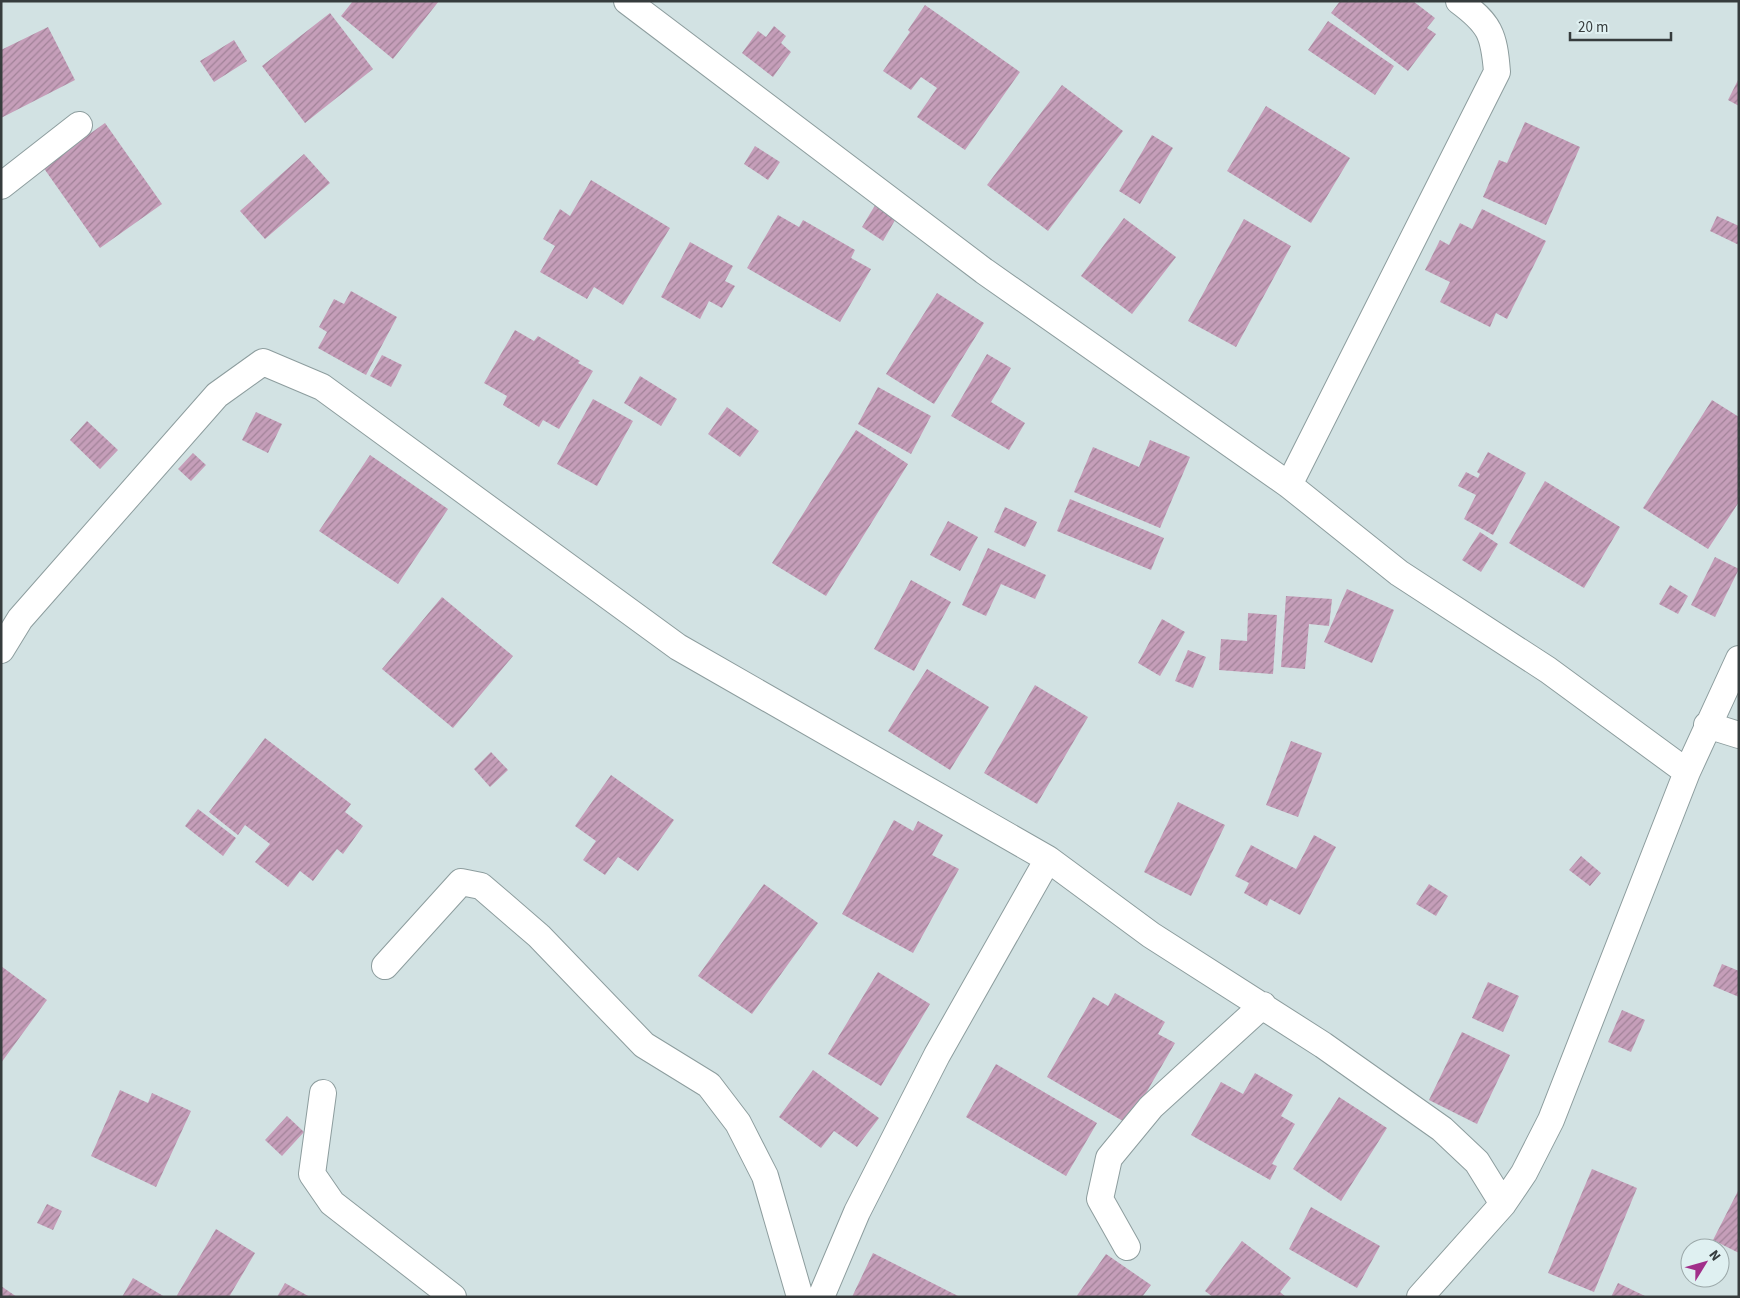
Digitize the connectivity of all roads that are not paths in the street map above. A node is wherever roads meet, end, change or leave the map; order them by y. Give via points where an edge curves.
1 (1459, 1) edge
2 (642, 6) edge
3 (78, 125) dead end
4 (1, 186) edge
5 (1289, 485) junction
6 (1, 650) edge
7 (1739, 659) edge
8 (1707, 725) junction
9 (1739, 735) edge
10 (1687, 772) junction
11 (1048, 859) junction
12 (385, 966) dead end
13 (1262, 1005) junction
14 (323, 1093) dead end
15 (1502, 1204) junction
16 (1127, 1247) dead end
17 (453, 1297) edge
18 (800, 1297) edge
19 (822, 1297) edge
20 (1420, 1297) edge

1 - 5 street via 1481,18 1495,43 1497,72
2 - 5 street via 984,271
3 - 4 street
5 - 10 street via 1399,573 1548,670
6 - 11 street via 20,619 217,395 263,362 322,387 678,646
7 - 8 street
8 - 9 street
8 - 10 street
10 - 15 street via 1551,1120 1524,1173
11 - 13 street via 1151,935
11 - 19 street via 937,1055 857,1212
12 - 18 street via 461,882 481,886 539,936 644,1045 709,1085 721,1100 738,1124 765,1176
13 - 15 street via 1442,1129 1477,1162
13 - 16 street via 1151,1107 1109,1158 1100,1199
14 - 17 street via 312,1174 332,1203
15 - 20 street

